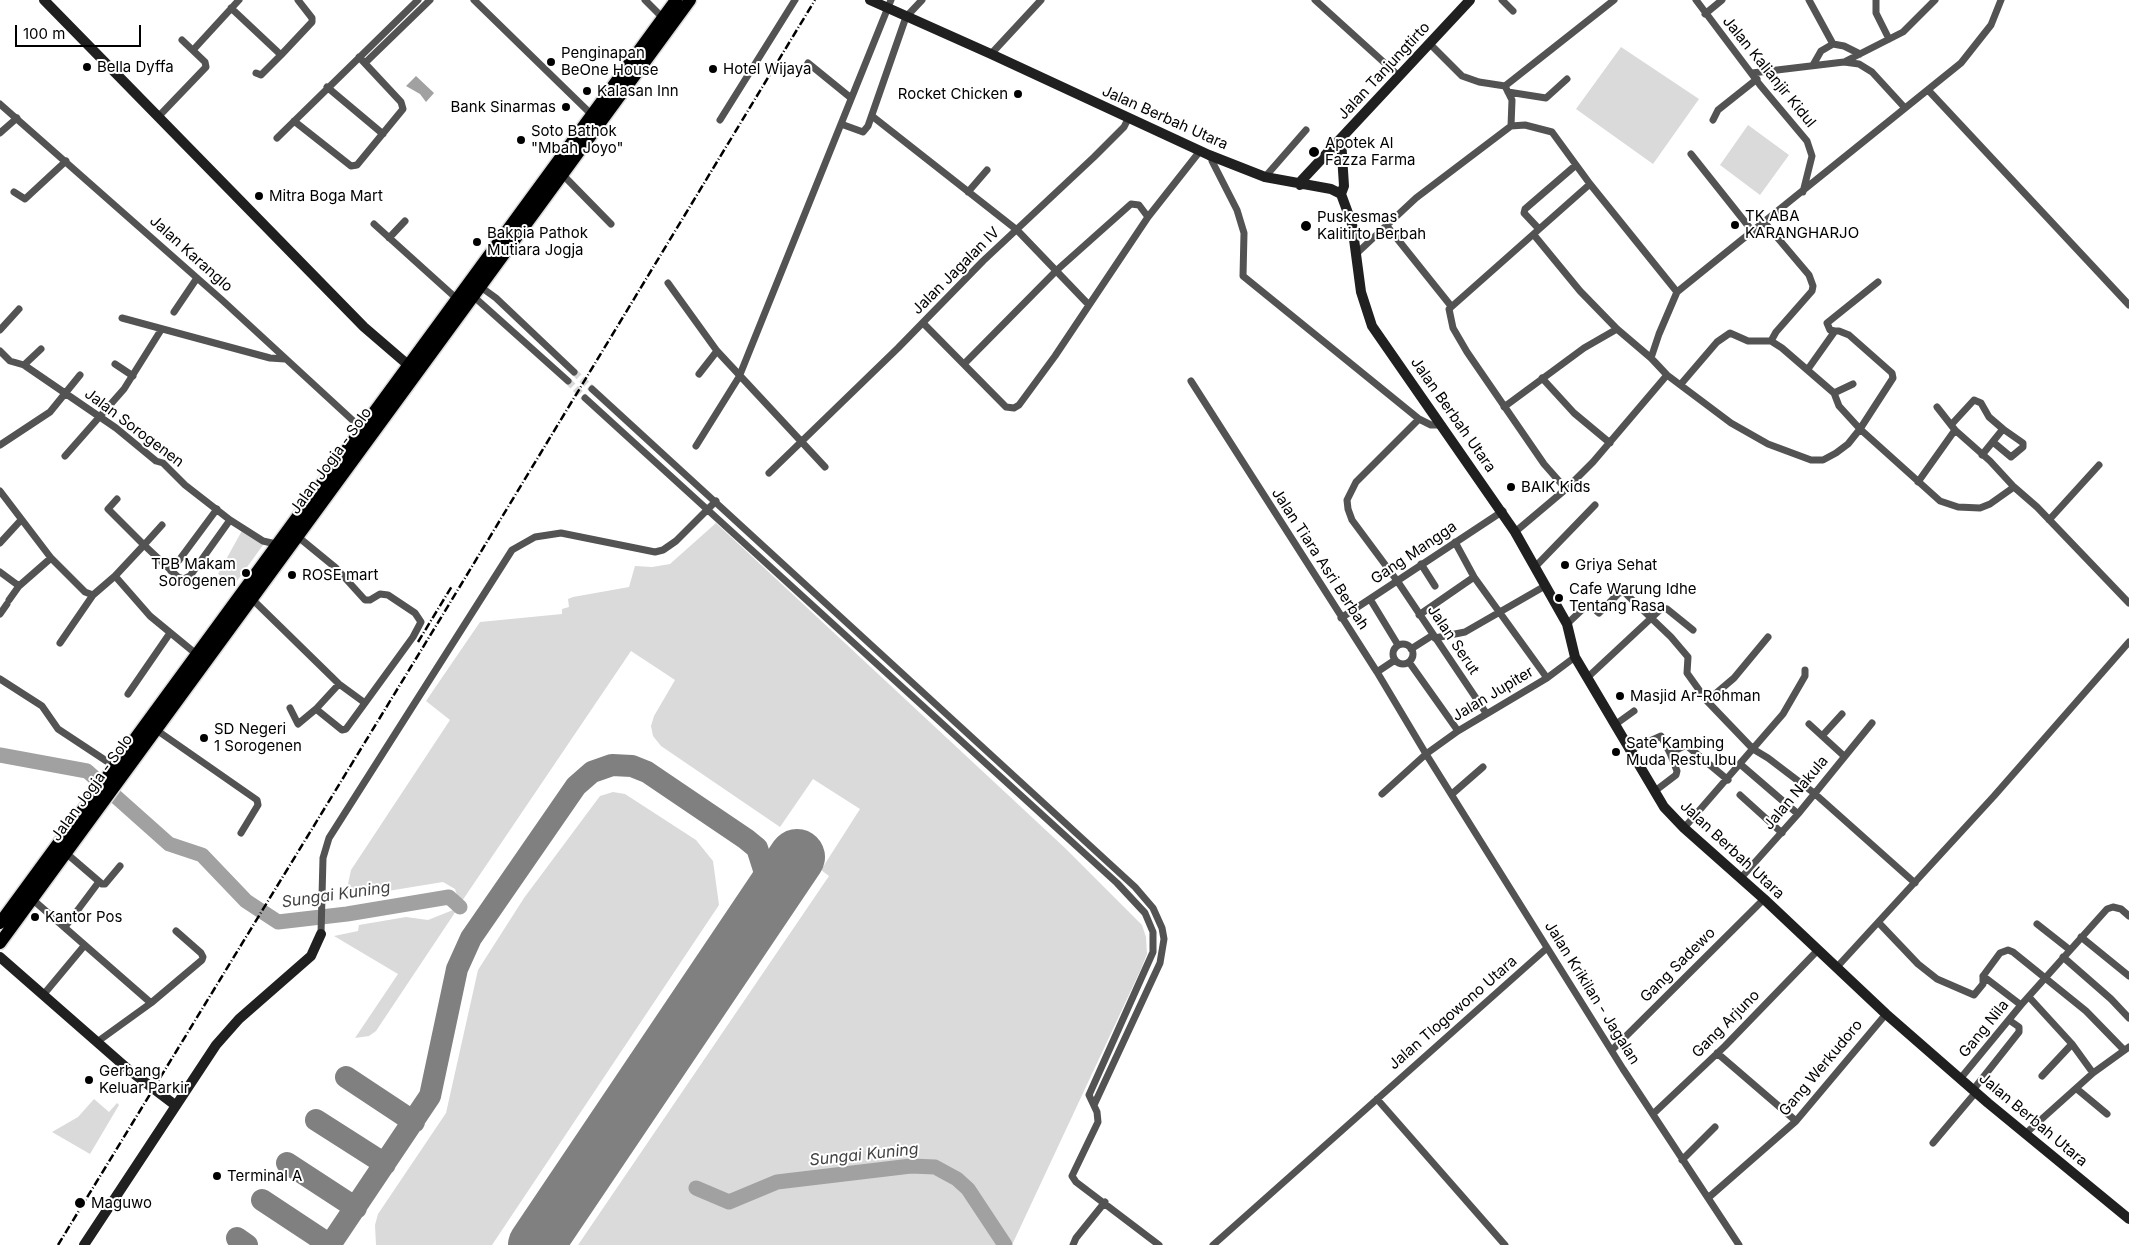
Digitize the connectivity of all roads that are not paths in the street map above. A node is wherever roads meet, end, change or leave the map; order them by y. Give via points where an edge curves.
1 (44, 0) edge
2 (239, 0) edge
3 (298, 0) edge
4 (418, 0) edge
5 (430, 0) edge
6 (474, 0) edge
7 (645, 0) edge
8 (676, 0) edge
9 (690, 0) edge
10 (795, 0) edge
11 (870, 0) edge
12 (922, 0) edge
13 (1041, 0) edge
14 (1315, 0) edge
15 (1470, 0) edge
16 (1502, 0) edge
17 (1614, 0) edge
18 (1696, 0) edge
19 (1722, 0) edge
20 (1810, 0) edge
21 (1876, 0) edge
22 (1935, 0) edge
23 (2001, 0) edge
24 (889, 4) edge
25 (231, 8) junction
26 (1513, 11) dead end
27 (1706, 14) junction
28 (906, 17) junction
29 (662, 18) junction
30 (1889, 39) junction
31 (182, 40) dead end
32 (1429, 43) junction
33 (1833, 44) junction
34 (194, 49) junction
35 (991, 54) junction
36 (1860, 54) junction
37 (281, 55) junction
38 (359, 57) junction
39 (1844, 62) junction
40 (365, 63) junction
41 (808, 63) dead end
42 (1813, 65) junction
43 (256, 73) dead end
44 (1399, 76) junction
45 (1754, 76) junction
46 (1567, 79) dead end
47 (327, 87) junction
48 (1506, 89) junction
49 (1929, 91) junction
50 (852, 98) junction
51 (0, 104) edge
52 (1905, 108) junction
53 (592, 114) junction
54 (159, 116) junction
55 (872, 116) junction
56 (17, 118) junction
57 (1128, 119) junction
58 (720, 120) dead end
59 (1713, 120) dead end
60 (294, 122) junction
61 (841, 124) junction
62 (1511, 126) junction
63 (1306, 130) dead end
64 (0, 133) edge
65 (383, 134) junction
66 (277, 138) dead end
67 (1341, 139) junction
68 (1200, 151) junction
69 (1691, 154) dead end
70 (1212, 157) junction
71 (66, 161) junction
72 (1576, 165) junction
73 (987, 170) dead end
74 (562, 174) junction
75 (1266, 177) junction
76 (1590, 184) junction
77 (1300, 185) junction
78 (14, 192) dead end
79 (968, 192) junction
80 (1802, 192) junction
81 (1341, 194) junction
82 (1148, 217) junction
83 (405, 221) dead end
84 (1765, 223) junction
85 (374, 224) dead end
86 (612, 224) dead end
87 (1387, 226) junction
88 (1017, 230) junction
89 (1537, 232) junction
90 (1753, 232) junction
91 (389, 238) junction
92 (1356, 254) junction
93 (1057, 270) junction
94 (197, 278) junction
95 (1878, 282) dead end
96 (668, 283) dead end
97 (468, 289) junction
98 (1678, 292) junction
99 (1088, 304) junction
100 (2129, 305) edge
101 (1451, 306) junction
102 (19, 309) dead end
103 (174, 312) dead end
104 (122, 318) dead end
105 (923, 323) junction
106 (1617, 329) junction
107 (0, 330) edge
108 (161, 330) junction
109 (1835, 331) junction
110 (1771, 341) junction
111 (41, 349) dead end
112 (0, 350) edge
113 (717, 351) junction
114 (1652, 358) junction
115 (285, 359) junction
116 (115, 364) dead end
117 (407, 364) junction
118 (964, 364) junction
119 (24, 365) junction
120 (1808, 369) junction
121 (574, 372) tunnel mouth
122 (699, 374) dead end
123 (80, 375) dead end
124 (1667, 375) junction
125 (133, 376) junction
126 (739, 377) junction
127 (1542, 378) junction
128 (1191, 380) dead end
129 (568, 381) tunnel mouth
130 (1680, 384) junction
131 (1853, 384) dead end
132 (592, 389) tunnel mouth
133 (1834, 393) junction
134 (65, 394) junction
135 (585, 398) tunnel mouth
136 (1504, 407) junction
137 (1937, 407) dead end
138 (99, 417) junction
139 (1419, 419) junction
140 (1442, 425) junction
141 (361, 428) junction
142 (1953, 428) junction
143 (1860, 429) junction
144 (2003, 429) junction
145 (802, 442) junction
146 (1993, 442) junction
147 (1610, 443) junction
148 (0, 445) edge
149 (696, 446) dead end
150 (1982, 455) junction
151 (65, 456) dead end
152 (2099, 465) dead end
153 (825, 467) dead end
154 (769, 473) dead end
155 (1918, 482) junction
156 (2014, 487) junction
157 (1566, 489) junction
158 (0, 491) edge
159 (117, 499) dead end
160 (716, 501) junction
161 (1595, 505) dead end
162 (217, 509) junction
163 (709, 509) junction
164 (1503, 512) junction
165 (21, 520) junction
166 (230, 520) junction
167 (2049, 520) junction
168 (162, 525) dead end
169 (1515, 532) junction
170 (297, 536) junction
171 (1455, 542) junction
172 (0, 543) edge
173 (276, 544) junction
174 (144, 545) junction
175 (50, 558) junction
176 (1421, 564) junction
177 (1536, 568) junction
178 (171, 571) junction
179 (0, 572) edge
180 (115, 576) junction
181 (1474, 577) junction
182 (1398, 582) junction
183 (19, 586) junction
184 (1435, 586) dead end
185 (1545, 586) junction
186 (93, 596) junction
187 (251, 598) junction
188 (1370, 599) junction
189 (2129, 603) edge
190 (1500, 613) junction
191 (0, 614) edge
192 (1419, 615) junction
193 (1341, 618) junction
194 (1651, 619) junction
195 (1567, 624) junction
196 (1693, 630) dead end
197 (170, 633) junction
198 (1434, 636) junction
199 (1768, 637) dead end
200 (868, 642) junction
201 (2129, 642) edge
202 (60, 643) dead end
203 (1398, 645) junction
204 (857, 646) junction
205 (1412, 649) junction
206 (196, 653) junction
207 (1574, 657) junction
208 (1395, 660) junction
209 (1409, 662) junction
210 (1805, 670) dead end
211 (1378, 672) junction
212 (1547, 678) junction
213 (1588, 678) junction
214 (0, 679) edge
215 (339, 684) junction
216 (128, 694) dead end
217 (1707, 701) junction
218 (364, 703) junction
219 (290, 708) dead end
220 (316, 709) junction
221 (1634, 711) dead end
222 (1486, 713) junction
223 (1842, 714) dead end
224 (1872, 723) dead end
225 (1616, 724) junction
226 (1809, 724) dead end
227 (155, 729) junction
228 (1458, 731) junction
229 (1822, 736) junction
230 (1632, 749) junction
231 (1752, 749) junction
232 (1426, 754) junction
233 (1670, 754) junction
234 (1844, 756) junction
235 (1740, 764) junction
236 (1483, 767) dead end
237 (114, 773) junction
238 (1728, 780) junction
239 (1655, 791) junction
240 (1814, 792) junction
241 (1382, 794) dead end
242 (1452, 794) junction
243 (1740, 795) dead end
244 (90, 810) junction
245 (1798, 814) junction
246 (1684, 828) junction
247 (1782, 832) junction
248 (241, 833) dead end
249 (66, 853) junction
250 (120, 866) dead end
251 (1740, 879) junction
252 (98, 883) junction
253 (1915, 883) junction
254 (32, 899) junction
255 (1764, 899) junction
256 (2129, 916) edge
257 (0, 923) edge
258 (1879, 923) junction
259 (2037, 924) dead end
260 (65, 927) junction
261 (176, 931) dead end
262 (321, 934) joint
263 (2081, 937) junction
264 (0, 943) edge
265 (84, 946) junction
266 (1547, 948) junction
267 (1817, 950) junction
268 (2070, 950) junction
269 (0, 953) edge
270 (0, 957) edge
271 (2063, 957) junction
272 (1837, 966) junction
273 (1982, 976) junction
274 (2129, 976) edge
275 (2046, 977) junction
276 (40, 991) junction
277 (2029, 997) junction
278 (152, 1002) junction
279 (2021, 1005) junction
280 (1886, 1014) junction
281 (2129, 1018) edge
282 (2009, 1020) junction
283 (97, 1042) junction
284 (2072, 1044) junction
285 (2127, 1048) edge
286 (1612, 1050) junction
287 (1718, 1053) junction
288 (2093, 1073) junction
289 (2042, 1076) dead end
290 (1960, 1079) junction
291 (2077, 1089) junction
292 (1975, 1091) junction
293 (181, 1096) junction
294 (163, 1098) junction
295 (1377, 1099) junction
296 (1094, 1105) junction
297 (171, 1110) junction
298 (1653, 1114) junction
299 (2107, 1114) dead end
300 (1796, 1121) junction
301 (1716, 1127) dead end
302 (2025, 1134) junction
303 (1933, 1143) dead end
304 (1682, 1160) junction
305 (1708, 1198) junction
306 (1105, 1202) junction
307 (2129, 1219) edge
308 (1072, 1244) edge
309 (84, 1245) edge
310 (1159, 1245) edge
311 (1213, 1245) edge
312 (1505, 1245) edge
313 (1739, 1245) edge

1 - 54 main road
2 - 25 street
3 - 37 street via 312,22
4 - 38 street
5 - 40 street
6 - 53 street
7 - 29 street
8 - 29 highway, Jalan Jogja - Solo
9 - 74 highway, Jalan Jogja - Solo
10 - 58 street
11 - 24 main road, Jalan Berbah Utara
12 - 28 street
13 - 35 street
14 - 44 street
15 - 32 main road, Jalan Tanjungtirto
16 - 26 street
17 - 48 street
18 - 27 street, Jalan Kalianjir Kidul
19 - 27 street
20 - 33 street
21 - 30 street via 1877,16
22 - 30 street via 1908,28
23 - 49 street via 1983,38
24 - 28 main road, Jalan Berbah Utara
24 - 50 street
25 - 34 street
25 - 37 street
27 - 45 street, Jalan Kalianjir Kidul
28 - 35 main road, Jalan Berbah Utara
28 - 55 street
29 - 53 highway, Jalan Jogja - Solo
30 - 36 street
31 - 34 street
32 - 44 main road, Jalan Tanjungtirto
32 - 48 street via 1462,76
33 - 36 street
33 - 42 street via 1821,51
34 - 54 street via 206,67
35 - 57 main road, Jalan Berbah Utara
36 - 39 street
37 - 43 street via 261,75
38 - 40 street
38 - 47 street
39 - 42 street
39 - 52 street via 1859,64 1872,72
40 - 65 street via 403,105 401,113
41 - 50 street
42 - 45 street
44 - 67 main road, Jalan Tanjungtirto
45 - 59 street via 1718,110
45 - 80 street, Jalan Kalianjir Kidul via 1811,149
46 - 48 street via 1546,98
47 - 60 street
47 - 65 street
48 - 62 street via 1512,100
49 - 52 street
49 - 100 street
50 - 61 street
51 - 56 street, Jalan Karanglo
52 - 80 street
53 - 97 highway, Jalan Jogja - Solo
54 - 117 main road via 361,324
55 - 61 street via 863,132
55 - 79 street
56 - 64 street
56 - 71 street, Jalan Karanglo
57 - 68 main road, Jalan Berbah Utara
57 - 88 street, Jalan Jagalan IV via 1124,127
60 - 65 street via 351,166 356,165
60 - 66 street
61 - 126 street
62 - 72 street via 1525,125 1552,132
62 - 87 street via 1416,198
63 - 75 street
67 - 77 main road, Jalan Tanjungtirto
67 - 81 main road via 1344,186
68 - 70 main road, Jalan Berbah Utara
68 - 82 street
69 - 90 street
70 - 75 main road, Jalan Berbah Utara
70 - 139 street via 1244,233 1243,276
71 - 78 street via 25,199
71 - 94 street, Jalan Karanglo
72 - 76 street
72 - 89 street via 1525,209 1524,213
73 - 79 street
74 - 86 street
74 - 97 highway, Jalan Jogja - Solo via 540,207
75 - 77 main road, Jalan Berbah Utara
76 - 89 street
76 - 98 street
77 - 81 main road, Jalan Berbah Utara via 1331,189
79 - 88 street
80 - 84 street
81 - 92 main road, Jalan Berbah Utara via 1352,224
82 - 93 street via 1139,206 1131,204
82 - 99 street
83 - 91 street
84 - 90 street
84 - 110 street via 1809,275 1813,286 1812,292
85 - 91 street
87 - 92 street
87 - 101 street
88 - 93 street
88 - 105 street, Jalan Jagalan IV
89 - 101 street
89 - 106 street via 1580,291
90 - 98 street
91 - 97 street
92 - 140 main road, Jalan Berbah Utara via 1364,307 1372,326
93 - 99 street
93 - 118 street
94 - 103 street
94 - 115 street, Jalan Karanglo
95 - 109 street via 1827,323 1830,330
96 - 113 street
97 - 117 highway, Jalan Jogja - Solo
97 - 121 street
97 - 129 street
97 - 170 highway, Jalan Jogja - Solo
98 - 114 street via 1658,334
99 - 118 street via 1055,356 1014,408 1006,407
101 - 136 street via 1449,314 1453,328
102 - 107 street
104 - 108 street
105 - 118 street
105 - 145 street, Jalan Jagalan IV
106 - 114 street
106 - 127 street
108 - 115 street
108 - 125 street
109 - 120 street
109 - 143 street via 1849,334 1893,375
110 - 120 street
110 - 130 street via 1754,342 1727,333
111 - 119 street
112 - 119 street, Jalan Sorogenen via 10,361
113 - 122 street
113 - 126 street
114 - 124 street
115 - 141 street, Jalan Karanglo
116 - 125 street
117 - 141 highway, Jalan Jogja - Solo
119 - 134 street, Jalan Sorogenen
120 - 133 street
123 - 134 street
124 - 130 street
124 - 147 street
125 - 138 street
126 - 145 street
126 - 149 street
127 - 136 street
127 - 147 street via 1574,413
128 - 193 street, Jalan Tiara Asri Berbah
130 - 143 street via 1731,423 1768,444 1811,460 1823,460 1836,453
131 - 133 street
132 - 160 street
133 - 143 street via 1839,406
134 - 138 street, Jalan Sorogenen
134 - 148 street via 50,412
135 - 163 street
136 - 157 street
137 - 142 street
138 - 151 street
138 - 162 street, Jalan Sorogenen via 163,463
139 - 140 street via 1430,425
139 - 182 street, Jalan Serut via 1356,482 1347,500 1352,520
140 - 164 main road, Jalan Berbah Utara
141 - 173 highway, Jalan Jogja - Solo
142 - 144 street via 1976,399 1988,417
142 - 150 street
142 - 155 street
143 - 155 street
144 - 146 street
144 - 146 street via 2023,443 2023,447 2011,457
145 - 153 street
145 - 154 street, Jalan Jagalan IV
146 - 150 street
147 - 157 street
150 - 156 street
152 - 167 street
155 - 156 street via 1940,501 1972,508 1990,504
156 - 167 street
157 - 169 street
158 - 165 street
159 - 174 street via 108,509
160 - 163 street
160 - 200 street
161 - 177 street
162 - 166 street, Jalan Sorogenen
162 - 178 street
163 - 204 street
163 - 262 street via 676,541 655,552 561,533 535,537 512,550 329,838 323,858
164 - 169 main road, Jalan Berbah Utara
164 - 171 street, Gang Mangga
165 - 172 street
165 - 175 street
166 - 173 street, Jalan Sorogenen via 263,541
166 - 178 street via 190,576 182,578
167 - 189 street
168 - 174 street
169 - 177 main road, Jalan Berbah Utara
170 - 187 highway, Jalan Jogja - Solo
170 - 218 street via 336,568 365,600 380,594 388,595 415,613 421,622
171 - 176 street, Gang Mangga
171 - 181 street
173 - 206 highway, Jalan Jogja - Solo
174 - 178 street
174 - 180 street
175 - 183 street
175 - 186 street
176 - 182 street, Gang Mangga
176 - 184 street
177 - 185 main road, Jalan Berbah Utara
179 - 183 street
180 - 186 street
180 - 197 street via 150,616
181 - 190 street
181 - 192 street
182 - 188 street, Gang Mangga
182 - 192 street, Jalan Serut
183 - 191 street
185 - 190 street
185 - 195 main road, Jalan Berbah Utara
186 - 202 street
187 - 215 street
187 - 227 highway, Jalan Jogja - Solo
188 - 193 street, Gang Mangga
188 - 203 street
190 - 198 street via 1465,632
190 - 212 street
192 - 198 street, Jalan Serut
193 - 211 street, Jalan Tiara Asri Berbah
194 - 195 street via 1621,592 1601,612 1586,606
194 - 196 street via 1665,608
194 - 213 street
194 - 217 street via 1688,657 1687,673
195 - 207 main road, Jalan Berbah Utara
197 - 206 street
197 - 216 street
198 - 205 street
198 - 222 street, Jalan Serut
199 - 217 street via 1734,678
200 - 204 street
200 - 296 street via 1135,887 1158,917 1164,939 1160,962
201 - 253 street
203 - 205 street via 1406,644
203 - 208 street via 1393,652
204 - 296 street via 1117,883 1151,922 1154,942 1150,962 1089,1095
205 - 209 street
206 - 237 highway, Jalan Jogja - Solo
207 - 212 street, Jalan Jupiter
207 - 213 main road, Jalan Berbah Utara
208 - 209 street via 1400,664
208 - 211 street
209 - 228 street
210 - 231 street via 1805,676 1783,714
211 - 232 street, Jalan Tiara Asri Berbah
212 - 222 street, Jalan Jupiter
213 - 225 main road, Jalan Berbah Utara
214 - 237 street via 42,706 58,729
215 - 218 street
215 - 220 street
217 - 231 street
218 - 220 street via 342,730
219 - 220 street via 298,724
221 - 225 street
222 - 228 street, Jalan Jupiter
223 - 229 street
224 - 234 street, Jalan Nakula
225 - 230 main road, Jalan Berbah Utara
226 - 229 street
227 - 237 highway, Jalan Jogja - Solo
227 - 248 street via 257,800 258,805
228 - 232 street, Jalan Jupiter
229 - 234 street
230 - 233 street via 1659,735
230 - 239 main road, Jalan Berbah Utara
231 - 235 street
231 - 240 street
232 - 241 street, Jalan Jupiter
232 - 242 street, Jalan Krikilan - Jagalan
233 - 238 street via 1686,745
233 - 239 street via 1676,775
234 - 240 street, Jalan Nakula
235 - 238 street
235 - 245 street
236 - 242 street
237 - 244 highway, Jalan Jogja - Solo
238 - 246 street
239 - 246 main road, Jalan Berbah Utara via 1664,807
240 - 245 street, Jalan Nakula
240 - 253 street
242 - 266 street, Jalan Krikilan - Jagalan
243 - 247 street
244 - 249 highway, Jalan Jogja - Solo
244 - 257 highway, Jalan Jogja - Solo
245 - 247 street, Jalan Nakula
246 - 251 main road, Jalan Berbah Utara
247 - 251 street, Jalan Nakula
249 - 252 street
249 - 254 highway, Jalan Jogja - Solo
250 - 252 street via 105,884
251 - 255 main road, Jalan Berbah Utara
252 - 260 street
253 - 258 street
254 - 260 street
254 - 264 highway, Jalan Jogja - Solo
255 - 267 main road, Jalan Berbah Utara
255 - 286 street, Gang Sadewo
256 - 263 street, Gang Nila via 2121,908 2107,909
258 - 272 street
258 - 273 street via 1937,979 1974,995 1983,984
259 - 268 street
260 - 265 street
261 - 278 street via 203,958
262 - 293 main road via 316,949 306,962 229,1029
263 - 268 street, Gang Nila
263 - 274 street
265 - 276 street
265 - 278 street
266 - 286 street, Jalan Krikilan - Jagalan
266 - 295 street, Jalan Tlogowono Utara
267 - 272 main road, Jalan Berbah Utara
267 - 287 street, Gang Arjuno
268 - 271 street, Gang Nila
269 - 276 main road
270 - 276 main road
271 - 275 street, Gang Nila
271 - 281 street
272 - 280 main road, Jalan Berbah Utara
273 - 275 street via 1996,958 2008,950
273 - 279 street
275 - 277 street, Gang Nila
275 - 285 street
276 - 283 main road
277 - 279 street, Gang Nila
277 - 284 street
278 - 283 street
279 - 282 street, Gang Nila
280 - 290 main road, Jalan Berbah Utara
280 - 300 street, Gang Werkudoro
282 - 290 street, Gang Nila
282 - 292 street via 2019,1027 2019,1032
283 - 294 main road
284 - 288 street
284 - 289 street
285 - 288 street
286 - 298 street, Jalan Krikilan - Jagalan
287 - 298 street, Gang Arjuno
287 - 300 street
288 - 291 street
290 - 292 main road, Jalan Berbah Utara
291 - 299 street
291 - 302 street
292 - 302 main road, Jalan Berbah Utara
292 - 303 street
293 - 294 main road
293 - 297 main road
294 - 297 main road
295 - 311 street, Jalan Tlogowono Utara
295 - 312 street
296 - 306 street via 1098,1122 1072,1176
297 - 309 main road
298 - 304 street, Jalan Krikilan - Jagalan
300 - 305 street, Gang Werkudoro
301 - 304 street
302 - 307 main road, Jalan Berbah Utara
304 - 305 street, Jalan Krikilan - Jagalan
305 - 313 street, Jalan Krikilan - Jagalan
306 - 308 street
306 - 310 street

